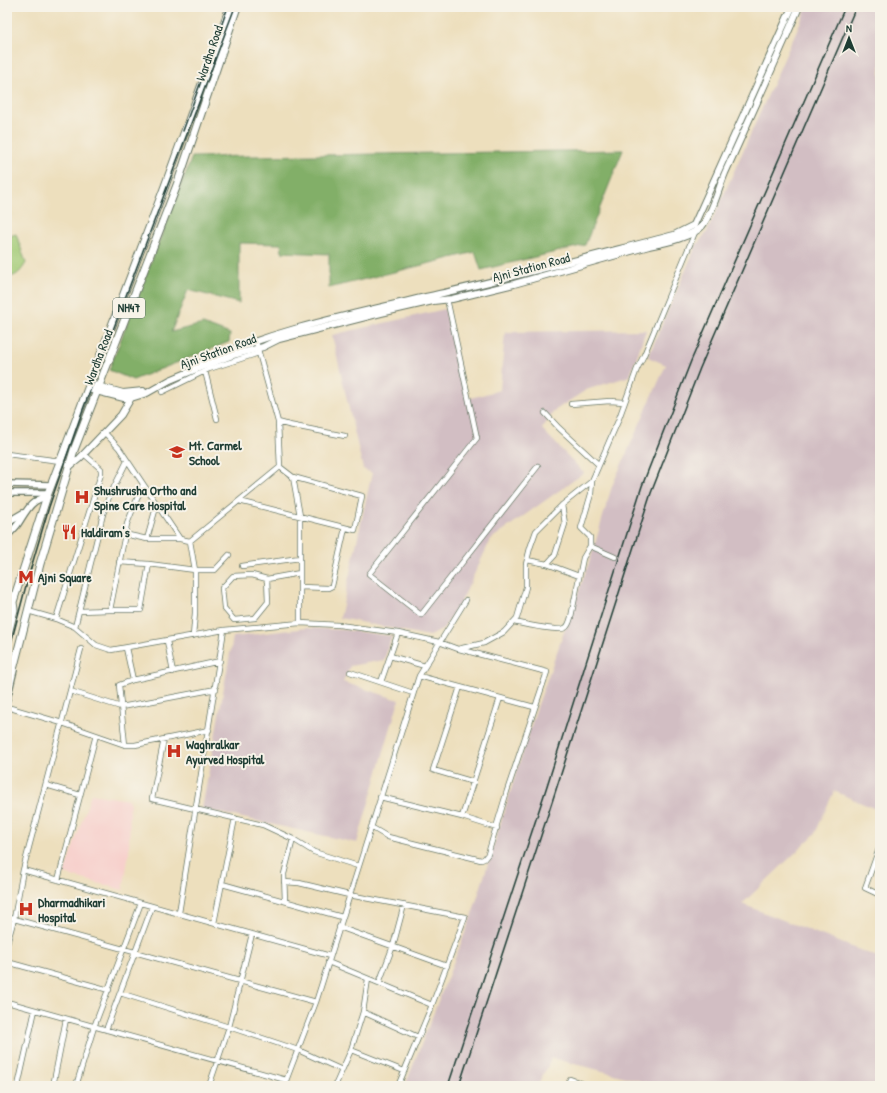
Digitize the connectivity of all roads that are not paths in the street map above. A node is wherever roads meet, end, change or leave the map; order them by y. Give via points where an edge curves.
1 (230, 7) edge
2 (237, 7) edge
3 (792, 7) edge
4 (799, 7) edge
5 (774, 54) junction
6 (694, 228) junction
7 (576, 263) junction
8 (499, 279) junction
9 (501, 287) junction
10 (444, 298) junction
11 (256, 342) junction
12 (258, 351) junction
13 (205, 372) junction
14 (89, 387) junction
15 (98, 389) junction
16 (162, 392) dead end
17 (136, 395) junction
18 (624, 402) junction
19 (571, 404) dead end
20 (545, 413) dead end
21 (217, 419) dead end
22 (278, 422) junction
23 (104, 432) junction
24 (345, 436) dead end
25 (7, 454) edge
26 (84, 454) junction
27 (128, 460) junction
28 (60, 461) junction
29 (599, 465) junction
30 (538, 466) dead end
31 (69, 467) junction
32 (280, 467) junction
33 (293, 478) junction
34 (592, 481) junction
35 (7, 484) edge
36 (31, 484) junction
37 (143, 484) junction
38 (51, 485) junction
39 (7, 493) edge
40 (31, 493) junction
41 (47, 495) junction
42 (239, 501) junction
43 (157, 504) junction
44 (562, 505) junction
45 (23, 513) junction
46 (300, 516) junction
47 (7, 524) edge
48 (345, 528) junction
49 (124, 534) junction
50 (7, 536) edge
51 (147, 538) junction
52 (180, 539) junction
53 (190, 541) junction
54 (590, 546) junction
55 (229, 555) dead end
56 (615, 557) dead end
57 (300, 558) junction
58 (527, 560) junction
59 (119, 562) junction
60 (149, 564) junction
61 (547, 564) junction
62 (242, 566) dead end
63 (195, 570) junction
64 (300, 573) junction
65 (579, 576) junction
66 (267, 579) junction
67 (300, 587) junction
68 (466, 600) dead end
69 (13, 602) junction
70 (110, 610) junction
71 (28, 611) junction
72 (79, 611) junction
73 (56, 619) junction
74 (242, 619) junction
75 (514, 622) junction
76 (300, 623) junction
77 (7, 624) edge
78 (74, 627) junction
79 (243, 629) junction
80 (224, 630) junction
81 (398, 633) junction
82 (193, 636) junction
83 (7, 638) edge
84 (167, 641) junction
85 (439, 642) junction
86 (126, 648) junction
87 (81, 649) dead end
88 (458, 649) junction
89 (390, 656) junction
90 (220, 661) junction
91 (14, 666) junction
92 (425, 666) junction
93 (173, 672) junction
94 (350, 672) dead end
95 (419, 676) junction
96 (7, 677) edge
97 (133, 680) junction
98 (381, 682) junction
99 (460, 687) junction
100 (216, 689) junction
101 (70, 691) junction
102 (413, 693) junction
103 (7, 698) edge
104 (500, 698) junction
105 (7, 707) edge
106 (121, 707) junction
107 (534, 707) junction
108 (62, 723) junction
109 (209, 730) junction
110 (96, 735) junction
111 (164, 739) junction
112 (125, 745) junction
113 (474, 782) junction
114 (46, 785) junction
115 (80, 796) junction
116 (380, 797) junction
117 (196, 810) junction
118 (462, 817) junction
119 (235, 818) junction
120 (371, 827) junction
121 (497, 828) junction
122 (293, 839) junction
123 (880, 846) edge
124 (358, 866) junction
125 (23, 870) junction
126 (58, 880) junction
127 (284, 882) junction
128 (222, 884) junction
129 (349, 895) junction
130 (880, 895) edge
131 (285, 901) junction
132 (141, 902) junction
133 (404, 905) junction
134 (152, 906) junction
135 (179, 913) junction
136 (7, 917) edge
137 (342, 917) junction
138 (14, 919) junction
139 (214, 923) junction
140 (339, 927) junction
141 (252, 934) junction
142 (7, 944) edge
143 (393, 946) junction
144 (125, 949) junction
145 (134, 952) junction
146 (330, 956) junction
147 (7, 962) edge
148 (328, 962) junction
149 (447, 966) junction
150 (368, 979) junction
151 (240, 981) junction
152 (379, 983) junction
153 (108, 990) junction
154 (120, 993) junction
155 (7, 1002) edge
156 (316, 1002) junction
157 (432, 1005) junction
158 (35, 1010) junction
159 (363, 1012) junction
160 (66, 1018) junction
161 (96, 1027) junction
162 (229, 1027) junction
163 (105, 1029) junction
164 (418, 1037) junction
165 (298, 1050) junction
166 (351, 1050) junction
167 (217, 1061) junction
168 (342, 1070) junction
169 (404, 1071) junction
170 (286, 1080) junction
171 (18, 1086) edge
172 (53, 1086) edge
173 (76, 1086) edge
174 (209, 1086) edge
175 (284, 1086) edge
176 (335, 1086) edge
177 (398, 1086) edge
178 (567, 1086) edge
179 (589, 1086) edge

1 - 14 highway, Wardha Road / NH47
2 - 15 highway, Wardha Road / NH47 via 177,185
3 - 5 main road, Ajni Station Road
4 - 5 main road, Ajni Station Road
5 - 6 main road, Ajni Station Road via 758,102 724,175 714,203 702,227
6 - 7 main road, Ajni Station Road via 689,235 669,242
6 - 18 street
7 - 8 main road, Ajni Station Road
7 - 9 main road, Ajni Station Road
8 - 9 main road
8 - 10 main road, Ajni Station Road
9 - 10 main road, Ajni Station Road
10 - 11 main road, Ajni Station Road via 324,321
10 - 12 main road, Ajni Station Road via 279,339
10 - 30 street via 477,438 368,574 422,615
11 - 12 street
11 - 17 main road, Ajni Station Road via 202,362
12 - 13 street
12 - 17 main road, Ajni Station Road via 233,356 199,368
12 - 22 street
13 - 16 street
13 - 21 street
14 - 15 main road
14 - 28 highway, Wardha Road / NH47
15 - 17 main road
15 - 17 main road via 124,398
15 - 31 highway, Wardha Road / NH47
17 - 23 main road
18 - 19 street
18 - 29 street
20 - 29 street
22 - 24 street
22 - 32 street
23 - 26 main road
23 - 27 street
25 - 28 street
26 - 31 main road
26 - 73 street via 102,474
27 - 37 street
27 - 72 street via 103,514
28 - 38 highway, Wardha Road / NH47
29 - 34 street
31 - 71 highway, Wardha Road / NH47
32 - 33 street
32 - 42 street
33 - 46 street
33 - 48 street via 362,496 355,530
34 - 44 street
34 - 54 street via 581,528 590,537
35 - 36 street
36 - 38 street
36 - 40 street
37 - 43 street
37 - 49 street
38 - 41 highway, Wardha Road / NH47
39 - 40 street
40 - 41 street
41 - 45 street via 38,498
41 - 69 highway, Wardha Road / NH47
42 - 46 street
42 - 53 street
43 - 51 street
43 - 52 street
44 - 58 street via 536,531
44 - 61 street via 565,524 555,555
45 - 47 street
45 - 50 street
46 - 48 street
46 - 57 street
48 - 67 street via 332,586
49 - 51 street
49 - 59 street
51 - 52 street
52 - 53 street
53 - 63 street
54 - 56 street
54 - 65 street via 583,558
55 - 63 street via 214,570
57 - 62 street
57 - 64 street
58 - 61 street
58 - 75 street via 526,588
59 - 60 street
59 - 70 street
60 - 63 street
60 - 70 street via 141,610
61 - 65 street
63 - 82 street
64 - 66 street
64 - 67 street
65 - 75 street via 571,617 566,628 556,629
66 - 74 street via 268,602 255,618
66 - 74 street via 252,575 233,576 222,588 224,608 234,620
67 - 76 street
68 - 85 street
69 - 77 street, Wardha Road / NH47
69 - 83 highway via 14,610
70 - 72 street
71 - 73 street
71 - 91 highway, Wardha Road / NH47
72 - 78 street
73 - 78 street
74 - 79 street
75 - 88 street via 504,632 484,643
76 - 79 street
76 - 81 street
78 - 86 street via 96,645 111,650
79 - 80 street
80 - 82 street
80 - 90 street
81 - 85 street
81 - 89 street
82 - 84 street
84 - 86 street
84 - 93 street
85 - 88 street
85 - 92 street
86 - 97 street
87 - 101 street
88 - 107 street via 547,672
89 - 92 street
89 - 98 street
90 - 93 street
90 - 100 street
91 - 96 highway
91 - 103 street, Wardha Road / NH47
92 - 95 street
93 - 97 street
94 - 98 street
95 - 99 street
95 - 102 street
97 - 106 street via 119,685
98 - 102 street
99 - 104 street
99 - 113 street via 433,770
100 - 106 street
100 - 109 street
101 - 106 street
101 - 108 street
102 - 116 street
104 - 107 street
104 - 113 street
105 - 108 street
106 - 112 street
107 - 121 street
108 - 110 street
108 - 114 street
109 - 111 street
109 - 117 street
110 - 112 street
110 - 115 street
111 - 112 street
111 - 117 street via 152,799
113 - 118 street
114 - 115 street
114 - 125 street
115 - 126 street
116 - 118 street
116 - 120 street
117 - 119 street
117 - 135 street
118 - 121 street
119 - 122 street via 263,825
119 - 128 street
120 - 121 street via 388,837 481,860 488,854
120 - 124 street
122 - 124 street via 314,852
122 - 127 street
123 - 130 street via 865,888
124 - 129 street
125 - 126 street
125 - 138 street
126 - 132 street
127 - 129 street
127 - 131 street
128 - 131 street
128 - 139 street
129 - 133 street
129 - 137 street
131 - 137 street
132 - 134 street
132 - 144 street
133 - 143 street
133 - 149 street via 465,917
134 - 135 street
134 - 145 street
135 - 139 street
136 - 138 street
137 - 140 street
138 - 142 street
138 - 144 street
139 - 141 street
140 - 143 street
140 - 146 street
141 - 146 street
141 - 151 street
143 - 149 street
143 - 152 street
144 - 145 street
144 - 153 street
145 - 151 street
145 - 154 street
146 - 148 street
147 - 153 street
148 - 150 street
148 - 156 street
149 - 157 street
150 - 152 street
150 - 159 street
151 - 156 street
151 - 162 street
152 - 157 street
153 - 161 street
154 - 162 street
154 - 163 street
155 - 158 street
156 - 165 street
157 - 164 street
158 - 160 street
158 - 171 street
159 - 164 street
159 - 166 street
160 - 161 street
160 - 172 street
161 - 163 street
161 - 173 street
162 - 165 street
162 - 167 street
163 - 167 street
164 - 169 street
165 - 168 street
165 - 170 street
166 - 168 street
166 - 169 street
167 - 170 street
167 - 174 street
168 - 176 street
169 - 177 street
170 - 175 street
178 - 179 street via 570,1079

